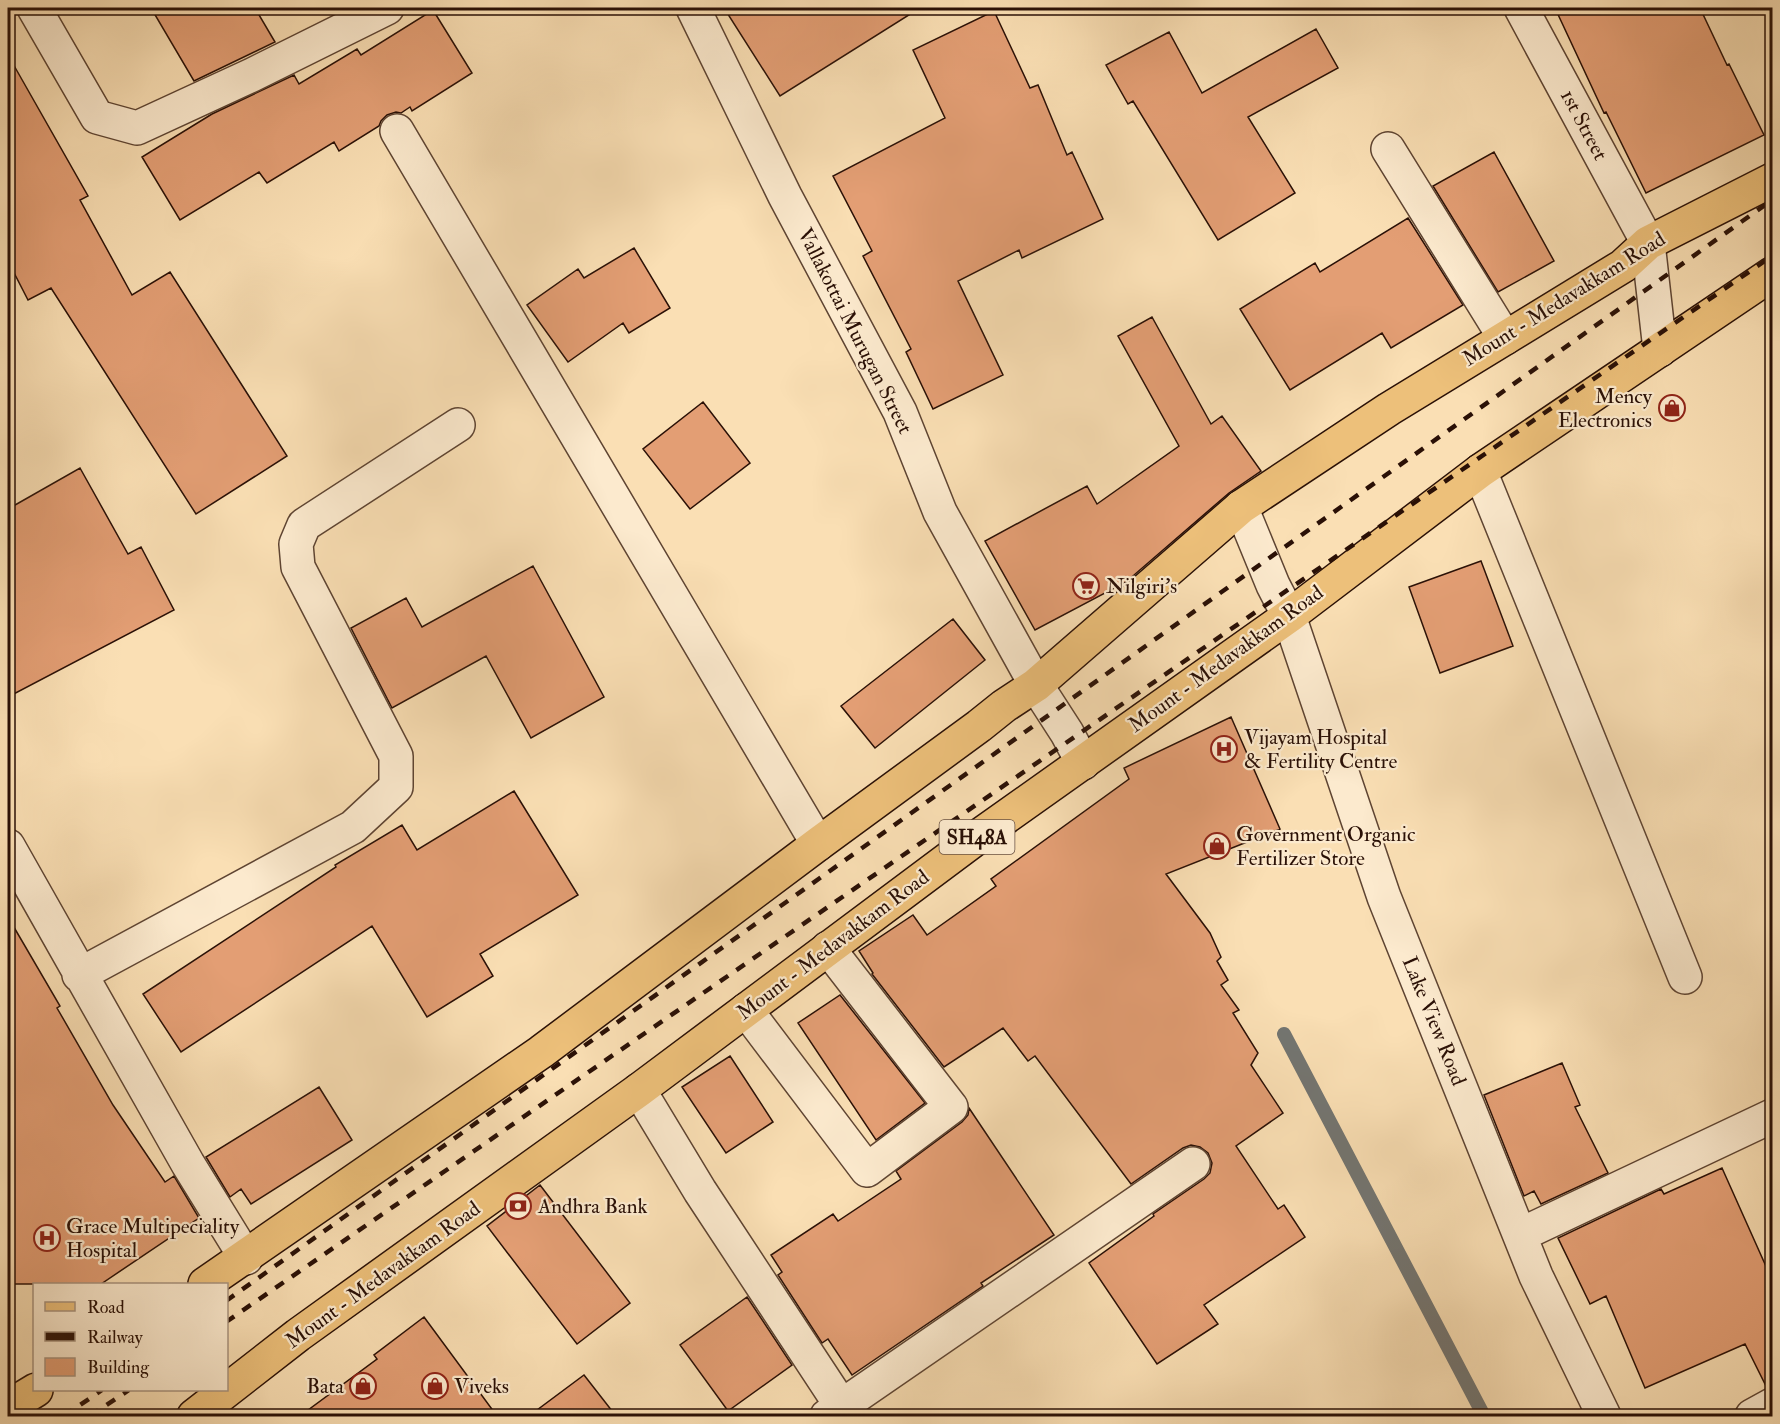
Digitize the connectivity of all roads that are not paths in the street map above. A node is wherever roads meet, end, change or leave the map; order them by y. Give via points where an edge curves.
1 (34, 8) edge
2 (387, 8) edge
3 (693, 8) edge
4 (1521, 8) edge
5 (397, 131) dead end
6 (1388, 149) dead end
7 (1773, 180) edge
8 (1648, 243) junction
9 (1773, 273) edge
10 (1505, 338) junction
11 (1659, 350) junction
12 (458, 425) dead end
13 (1480, 471) junction
14 (1241, 507) junction
15 (1289, 615) junction
16 (1036, 686) junction
17 (1083, 763) junction
18 (818, 844) junction
19 (8, 846) edge
20 (828, 948) junction
21 (79, 975) junction
22 (1685, 977) dead end
23 (746, 1010) junction
24 (639, 1090) junction
25 (1773, 1116) edge
26 (1193, 1164) dead end
27 (1520, 1235) junction
28 (246, 1258) junction
29 (207, 1283) edge
30 (228, 1390) edge
31 (33, 1391) edge
32 (226, 1391) edge
33 (1773, 1405) edge
34 (8, 1407) edge
35 (839, 1413) edge
36 (194, 1416) edge
37 (1604, 1416) edge
38 (1752, 1416) edge

1 - 2 street via 97,117 137,128
3 - 16 street, Vallakottai Murugan Street via 785,196 900,411 939,512
4 - 8 street, 1st Street
5 - 18 street
6 - 10 street
7 - 8 main road, Mount - Medavakkam Road
8 - 10 main road, Mount - Medavakkam Road via 1623,266
8 - 11 street
9 - 11 main road, Mount - Medavakkam Road / SH48A
10 - 14 main road, Mount - Medavakkam Road
11 - 13 main road, Mount - Medavakkam Road / SH48A
12 - 21 street via 304,525 296,544 298,567 396,756 396,787 353,827
13 - 15 main road, Mount - Medavakkam Road / SH48A
13 - 22 street
14 - 15 street, Lake View Road
14 - 16 main road, Mount - Medavakkam Road
15 - 17 main road, Mount - Medavakkam Road / SH48A
15 - 27 street, Lake View Road via 1384,897
16 - 17 street, Vallakottai Murugan Street
16 - 18 main road, Mount - Medavakkam Road
17 - 20 main road, Mount - Medavakkam Road / SH48A
18 - 28 main road, Mount - Medavakkam Road via 541,1052
19 - 21 street
20 - 23 main road, Mount - Medavakkam Road / SH48A
20 - 23 street via 951,1107 867,1170
21 - 28 street
23 - 24 main road, Mount - Medavakkam Road / SH48A
24 - 30 main road, Mount - Medavakkam Road / SH48A
24 - 35 street
25 - 27 street
26 - 35 street
27 - 37 street, Lake View Road
28 - 29 main road, Mount - Medavakkam Road
31 - 34 main road
32 - 36 main road, Mount - Medavakkam Road / SH48A
33 - 38 street

